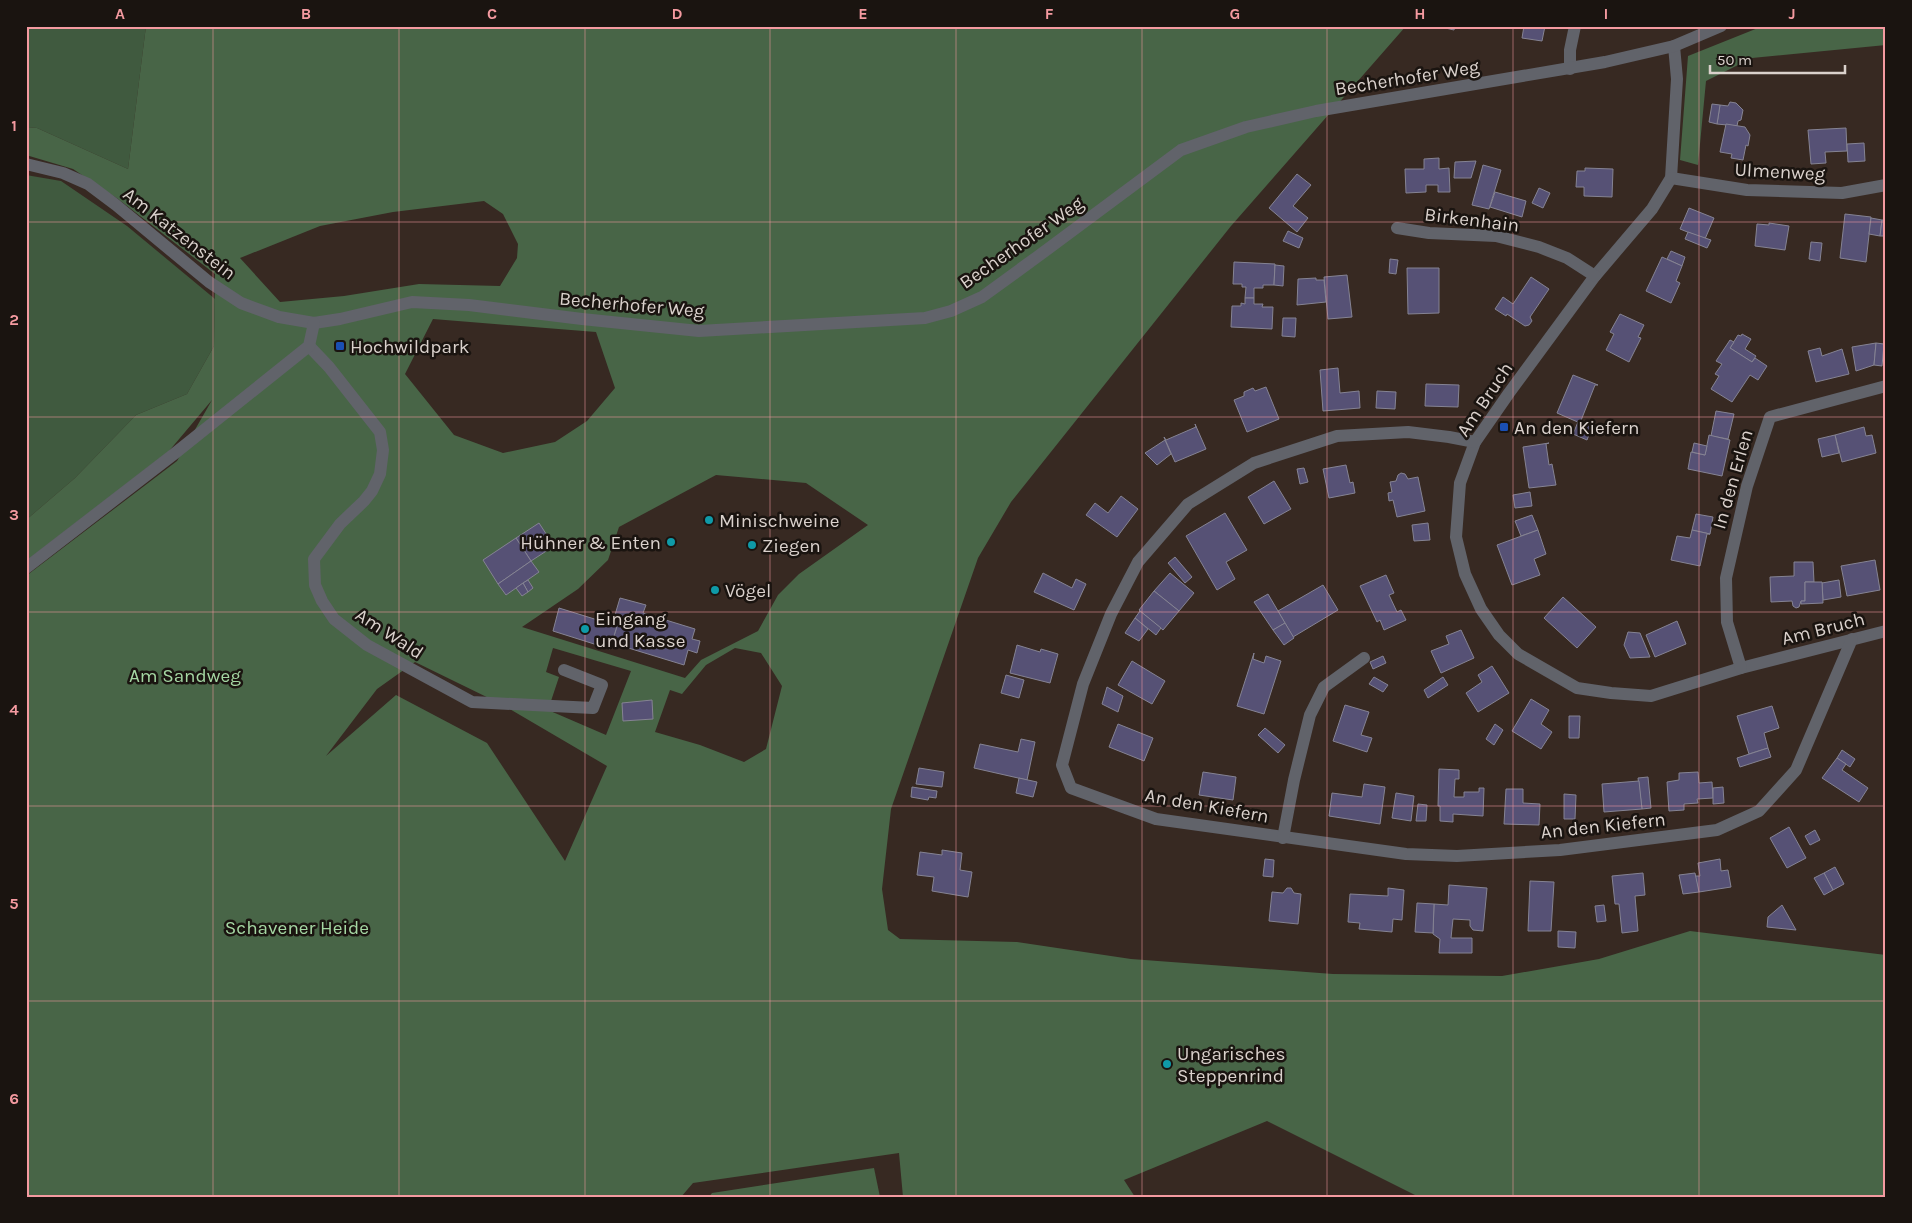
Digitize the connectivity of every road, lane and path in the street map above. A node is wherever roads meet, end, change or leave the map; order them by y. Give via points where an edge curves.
1 (1576, 26) edge
2 (1721, 26) edge
3 (1674, 46) junction
4 (1570, 69) junction
5 (26, 164) edge
6 (1671, 178) junction
7 (1886, 185) edge
8 (1397, 228) dead end
9 (1595, 276) junction
10 (314, 323) junction
11 (309, 346) junction
12 (1886, 386) edge
13 (1475, 442) junction
14 (26, 568) edge
15 (1886, 631) edge
16 (1852, 639) junction
17 (1364, 658) dead end
18 (1741, 668) junction
19 (564, 670) dead end
20 (1283, 838) junction

1 - 4 street via 1570,50
2 - 3 street, Becherhofer Weg
3 - 4 street, Becherhofer Weg
3 - 6 street, Am Bruch via 1677,79
4 - 10 street, Becherhofer Weg via 1316,112 1246,127 1181,150 982,297 925,318 699,330 469,305 412,302 340,320
5 - 10 street, Am Katzenstein via 63,173 88,184 209,282 241,303 280,317
6 - 7 street, Ulmenweg via 1766,191 1842,193
6 - 9 street, Am Bruch via 1652,209
8 - 9 street, Birkenhain via 1496,236 1567,258
9 - 13 street, Am Bruch
10 - 11 street
11 - 14 street
11 - 19 street, Am Wald via 380,432 383,450 380,474 372,491 340,524 314,559 315,585 334,619 367,645 472,702 594,708 602,685
12 - 18 street, In den Erlen via 1770,418 1747,486 1726,578 1727,622
13 - 18 street, Am Bruch via 1460,483 1456,537 1466,574 1482,609 1498,635 1518,654 1577,688 1651,696
13 - 20 street, An den Kiefern via 1408,432 1337,436 1254,463 1188,504 1138,562 1111,614 1083,684 1062,765 1071,788 1156,819
15 - 16 street, Am Bruch
16 - 18 street, Am Bruch
16 - 20 street, An den Kiefern via 1796,770 1759,811 1717,830 1560,850 1457,856 1406,854
17 - 20 street via 1324,687 1310,715

